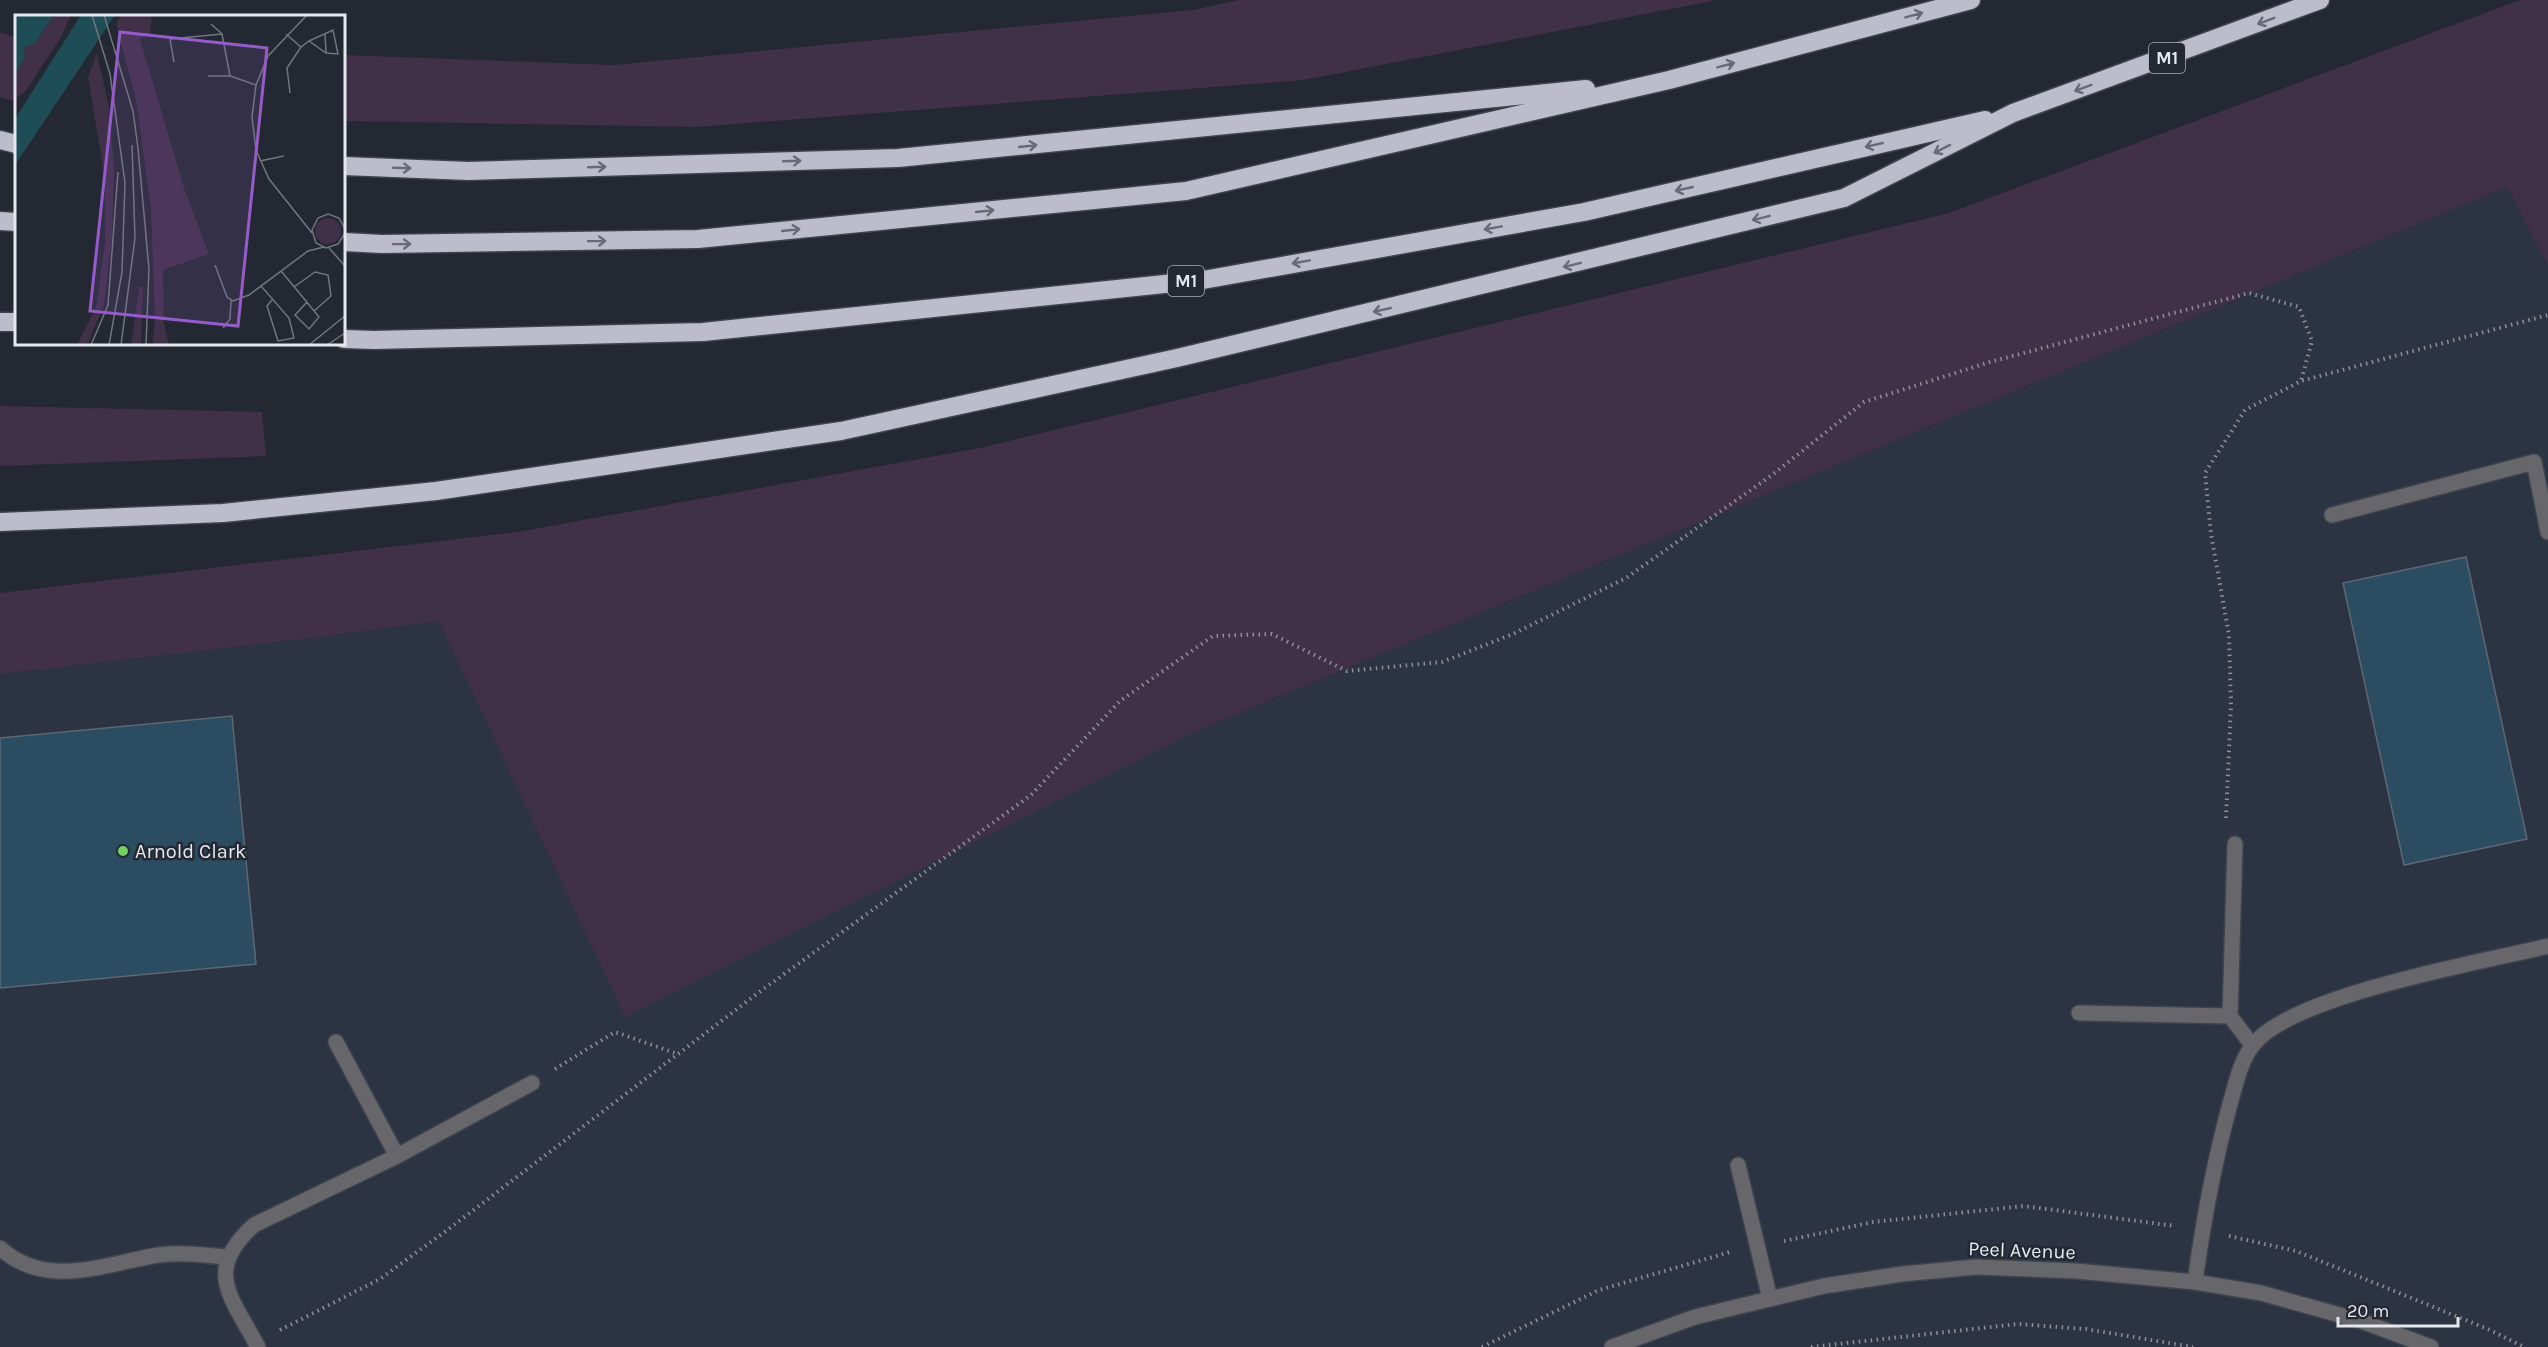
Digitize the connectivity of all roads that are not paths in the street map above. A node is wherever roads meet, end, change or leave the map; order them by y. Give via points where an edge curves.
1 (1971, 0) edge
2 (2320, 0) edge
3 (1669, 80) junction
4 (2013, 113) junction
5 (0, 140) edge
6 (15, 144) edge
7 (345, 166) edge
8 (0, 221) edge
9 (15, 222) edge
10 (345, 242) edge
11 (345, 339) edge
12 (2332, 515) dead end
13 (0, 522) edge
14 (2548, 532) edge
15 (2235, 844) road end
16 (2548, 946) edge
17 (2079, 1013) dead end
18 (2230, 1016) junction
19 (336, 1042) dead end
20 (2252, 1045) junction
21 (532, 1083) road end
22 (397, 1156) junction
23 (1738, 1165) dead end
24 (0, 1248) edge
25 (228, 1257) junction
26 (2195, 1282) junction
27 (1770, 1299) junction
28 (256, 1345) edge
29 (1612, 1347) edge
30 (2431, 1347) edge

3 -> 1 highway
2 -> 4 highway, M1
7 -> 3 highway via 468,171 898,158
10 -> 3 highway via 698,239 1186,191
4 -> 11 highway, M1 via 1584,212 1203,280 703,332
4 -> 13 highway via 1844,198 1177,358 841,431 436,491 223,513
5 - 6 highway
8 - 9 highway
12 - 14 street via 2534,462
15 - 18 street
16 - 20 street via 2383,985 2319,1005 2283,1021
17 - 18 street
18 - 20 street
19 - 22 street
20 - 26 street via 2240,1069 2218,1149
21 - 22 street
22 - 25 street via 254,1225
23 - 27 street
24 - 25 street via 35,1268 57,1272 168,1254
25 - 28 street via 225,1279
26 - 27 street, Peel Avenue via 1976,1267 1835,1284
26 - 30 street, Peel Avenue via 2272,1296 2361,1321
27 - 29 street, Peel Avenue via 1695,1317

